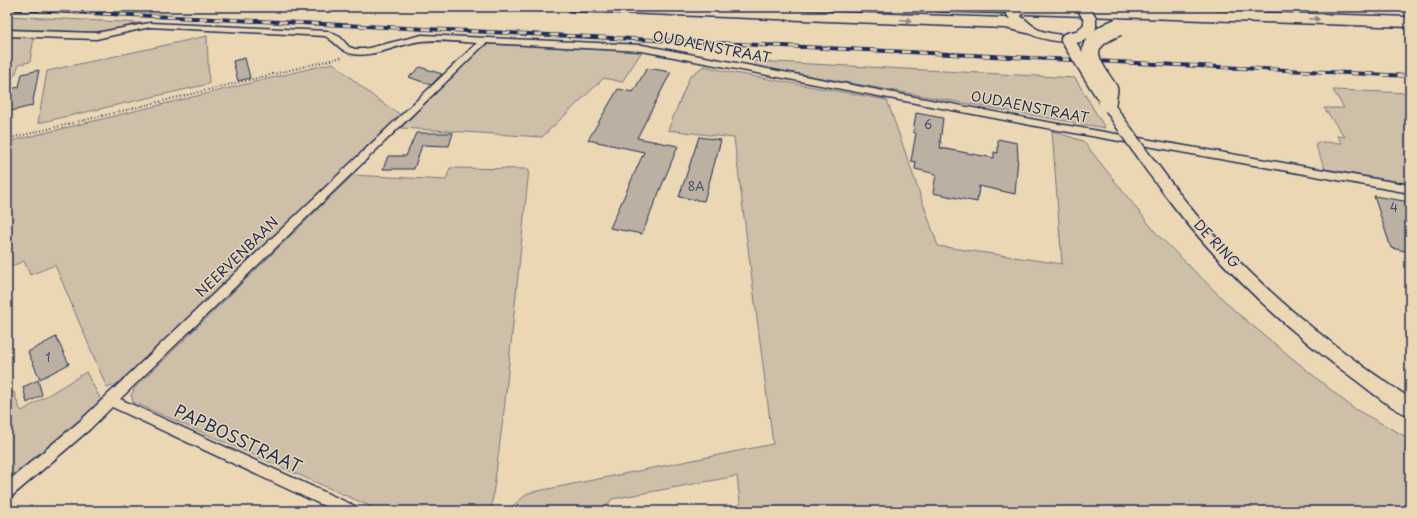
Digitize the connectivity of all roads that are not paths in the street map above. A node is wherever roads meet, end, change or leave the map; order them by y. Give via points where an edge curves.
1 (573, 7) edge
2 (939, 7) edge
3 (1009, 7) edge
4 (1083, 7) edge
5 (1410, 22) edge
6 (1118, 27) junction
7 (1027, 28) junction
8 (7, 32) edge
9 (1410, 36) edge
10 (1074, 38) junction
11 (484, 41) junction
12 (1107, 103) junction
13 (1410, 189) edge
14 (110, 400) junction
15 (1410, 408) edge
16 (7, 491) edge
17 (350, 511) edge

1 -> 7 highway via 1005,23
2 -> 5 highway
3 - 7 main road, bridge
4 - 10 main road, bridge via 1090,24 1087,30
6 - 9 highway
6 - 10 highway, bridge via 1104,27
6 - 12 highway, bridge via 1096,39 1090,51 1094,66 1109,90
7 - 10 main road via 1044,36
8 - 11 street, OUDAENSTRAAT via 96,36 150,25 327,34 354,52 365,52 422,38
10 - 12 main road, DE RING, bridge
11 - 13 street, OUDAENSTRAAT via 642,48 1054,126
11 - 14 street, NEERVENBAAN
12 - 15 main road, DE RING, bridge via 1180,204 1208,237 1266,296 1329,351
14 - 16 street, NEERVENBAAN via 85,425
14 - 17 street, PAPBOSSTRAAT

